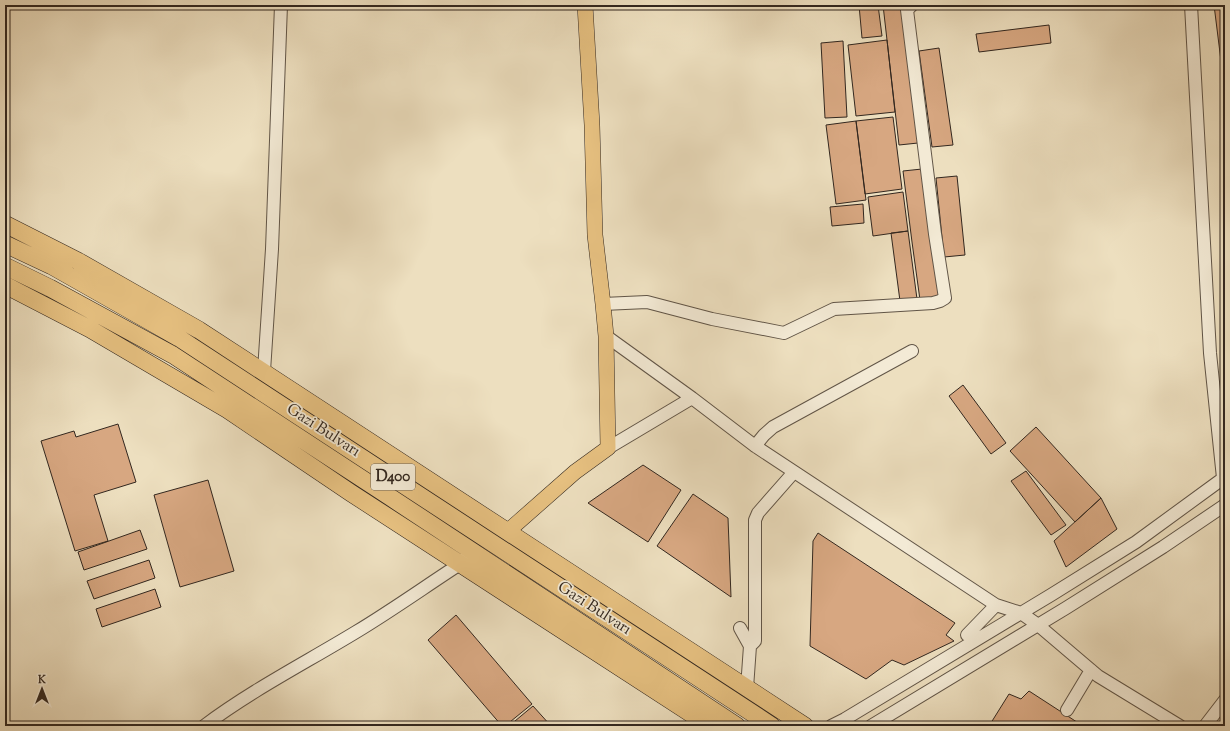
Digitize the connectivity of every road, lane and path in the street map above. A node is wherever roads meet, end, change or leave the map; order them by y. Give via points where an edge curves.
1 (281, 5) edge
2 (585, 5) edge
3 (912, 5) edge
4 (1191, 5) edge
5 (5, 224) edge
6 (5, 244) edge
7 (5, 266) edge
8 (5, 285) edge
9 (603, 304) junction
10 (606, 336) junction
11 (912, 351) dead end
12 (264, 372) junction
13 (692, 398) junction
14 (755, 446) junction
15 (608, 448) junction
16 (794, 472) junction
17 (1224, 477) edge
18 (1225, 505) edge
19 (507, 532) junction
20 (470, 550) junction
21 (460, 564) junction
22 (996, 605) junction
23 (1021, 612) junction
24 (1038, 625) junction
25 (740, 628) dead end
26 (968, 636) dead end
27 (750, 646) junction
28 (1091, 670) junction
29 (747, 688) junction
30 (1225, 700) edge
31 (1067, 710) dead end
32 (204, 726) edge
33 (710, 726) edge
34 (737, 726) edge
35 (772, 726) edge
36 (805, 726) edge
37 (831, 726) edge
38 (871, 726) edge
39 (1180, 726) edge
40 (1205, 726) edge

1 - 12 street via 272,249
2 - 9 main road via 595,236
3 - 9 street via 907,10 945,298 933,303 834,309 784,333 712,319 647,302
4 - 17 street via 1210,353
5 - 12 highway via 85,265 199,330
6 - 35 highway, Gazi Bulvarı / D400 via 52,266 179,338
7 - 20 highway, Gazi Bulvarı / D400 via 173,355
8 - 21 highway via 90,329 228,410
9 - 10 main road
10 - 13 street
10 - 15 main road
11 - 14 street via 773,427
12 - 19 highway
13 - 14 street
13 - 15 street
14 - 16 street
15 - 19 main road via 575,472
16 - 22 street
16 - 27 street via 758,513 755,520 755,641
17 - 23 street via 1136,542
18 - 24 street
19 - 29 highway
20 - 21 street
20 - 34 highway, Gazi Bulvarı / D400
21 - 32 street via 357,632 270,681
21 - 33 highway
22 - 23 street
22 - 26 street
23 - 24 street
23 - 37 street
24 - 28 street
24 - 38 street
25 - 27 street
27 - 29 street
28 - 31 street
28 - 39 street
29 - 36 highway
30 - 40 street

